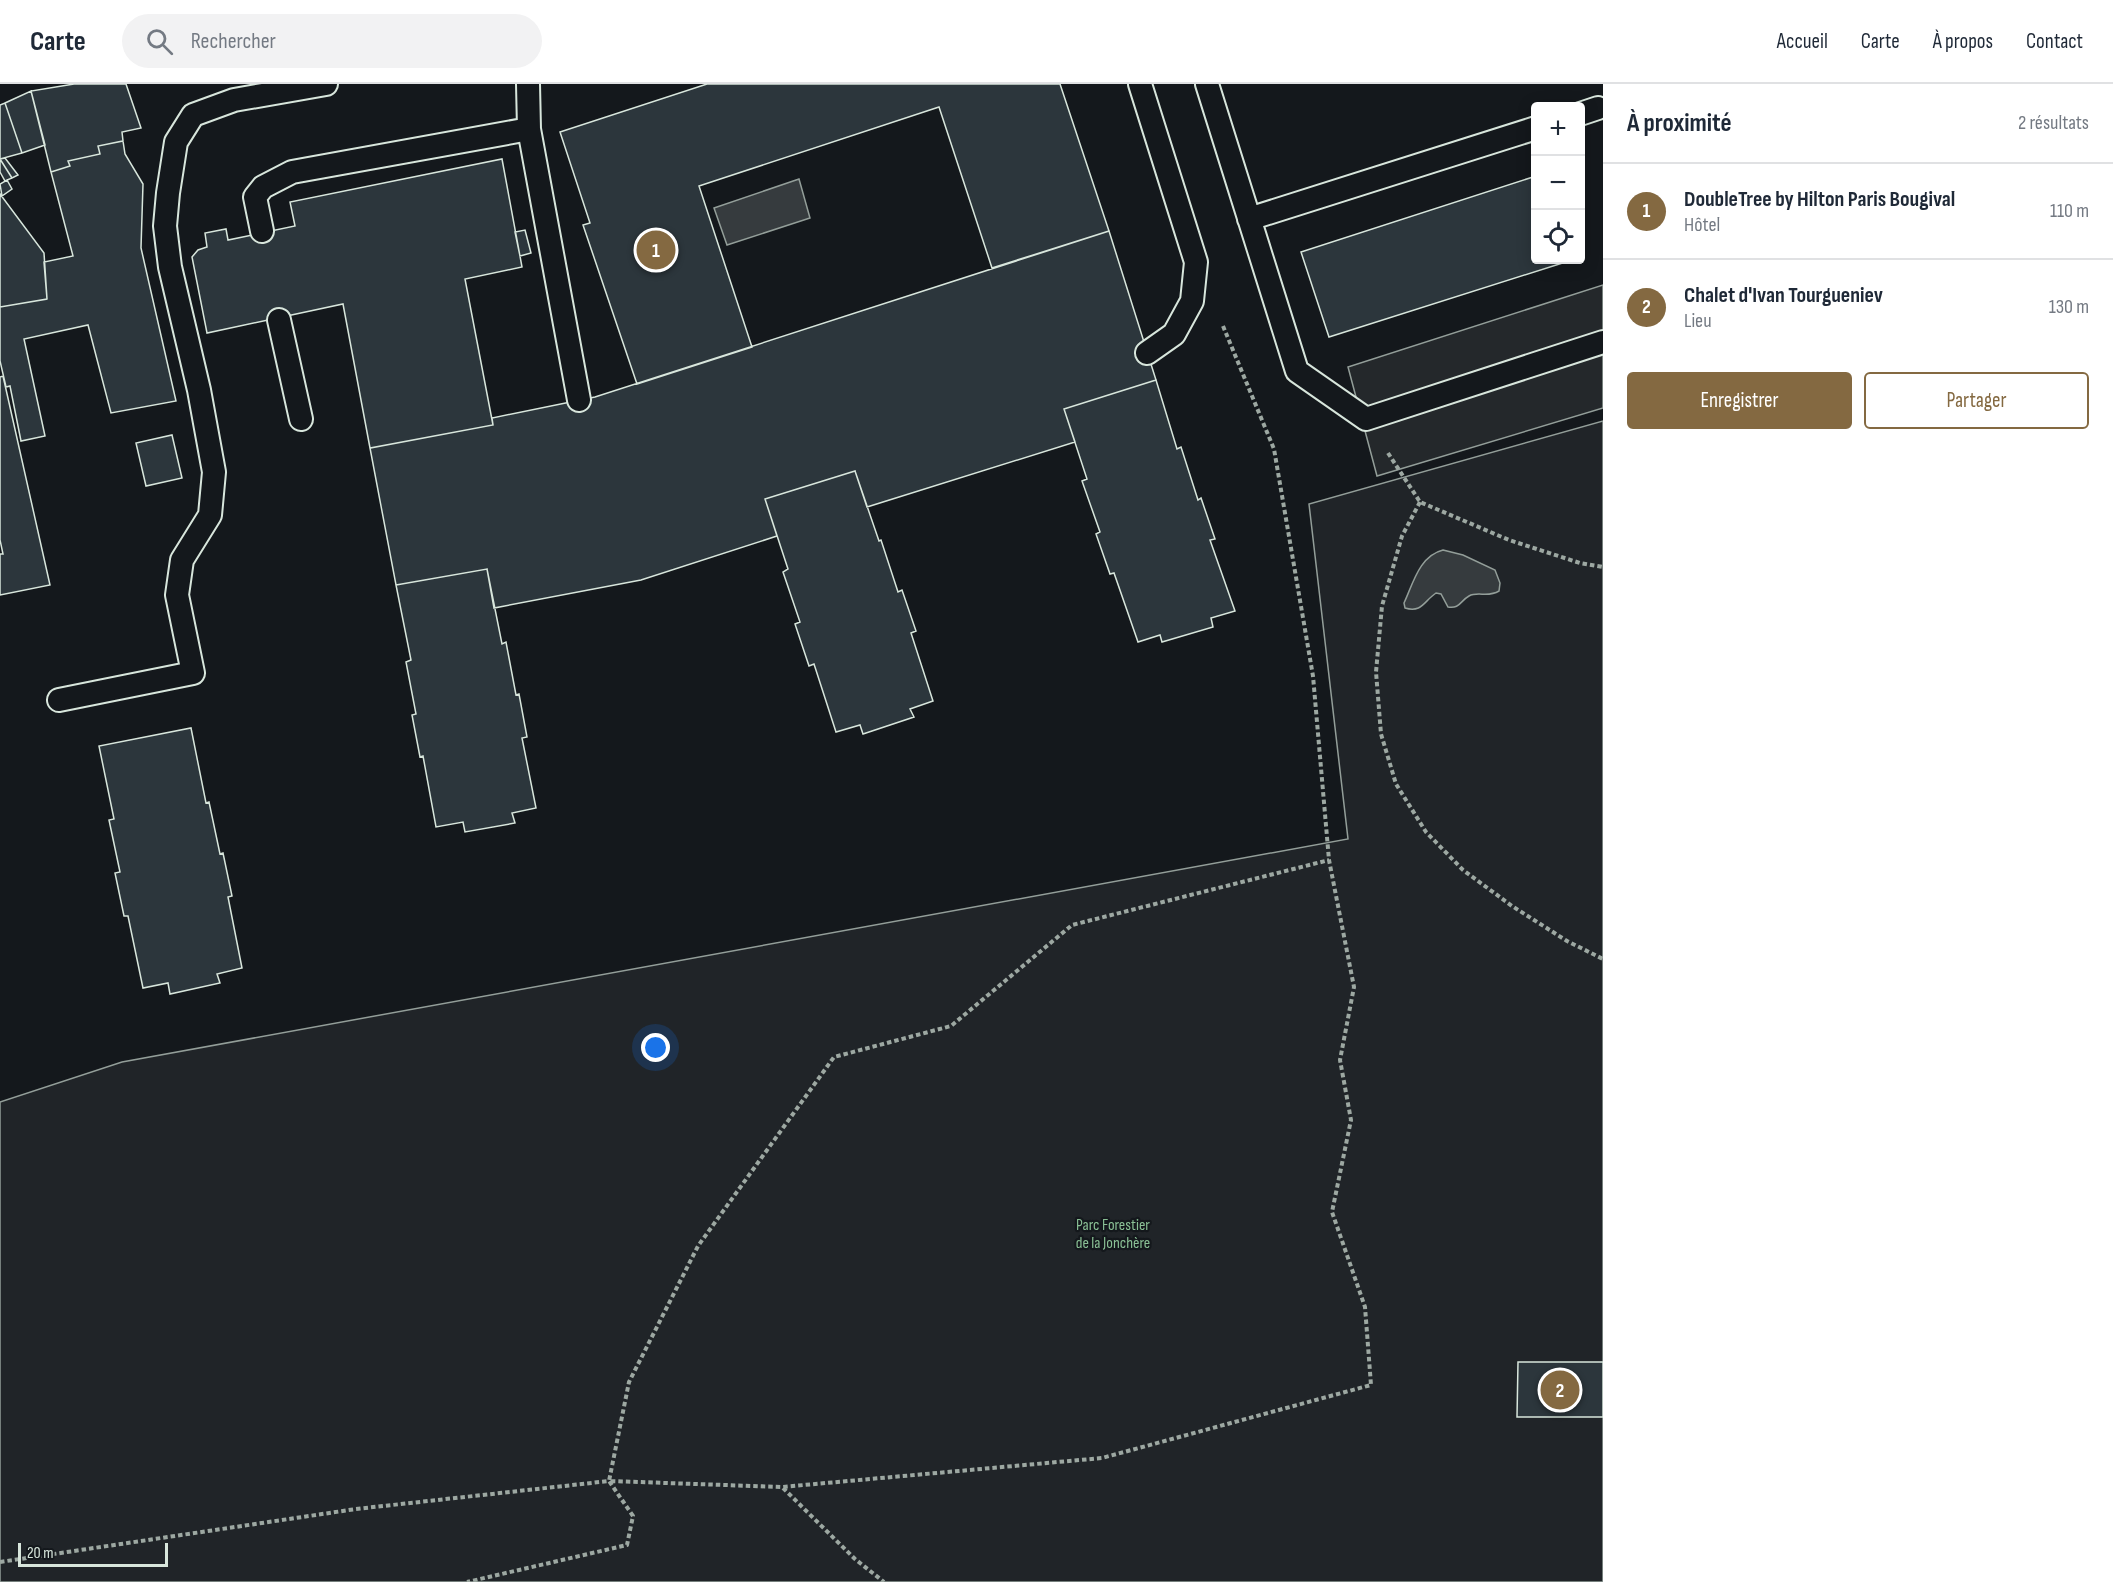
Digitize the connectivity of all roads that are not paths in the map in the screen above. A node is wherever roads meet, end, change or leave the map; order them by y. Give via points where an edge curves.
1 (326, 84) edge
2 (528, 84) edge
3 (1140, 84) edge
4 (1207, 84) edge
5 (530, 129) junction
6 (1531, 130) edge
7 (1249, 219) junction
8 (262, 231) dead end
9 (279, 320) dead end
10 (1603, 342) edge
11 (1147, 353) dead end
12 (579, 400) dead end
13 (301, 419) dead end
14 (59, 700) dead end

1 - 14 lane via 234,100 193,115 176,142 165,226 170,267 214,471 210,515 182,560 177,595 193,673
2 - 5 lane
3 - 11 lane via 1196,262 1192,301 1174,334
4 - 7 lane
5 - 8 lane via 292,172 263,187 255,197
5 - 12 lane
6 - 7 lane
7 - 10 lane via 1297,371 1366,419
9 - 13 lane

